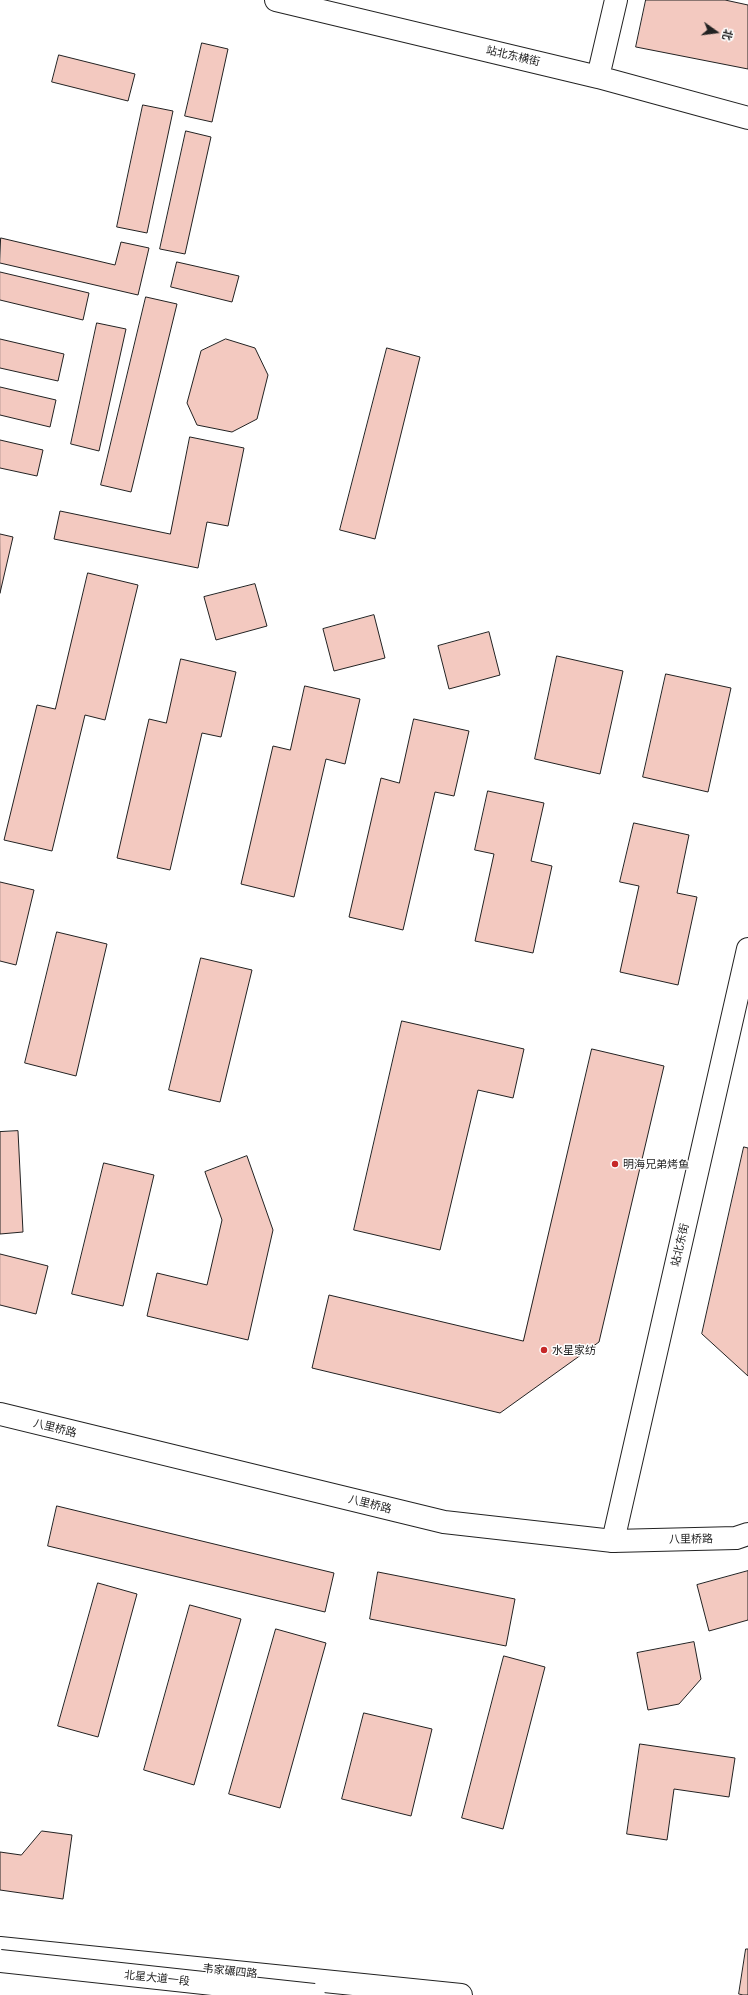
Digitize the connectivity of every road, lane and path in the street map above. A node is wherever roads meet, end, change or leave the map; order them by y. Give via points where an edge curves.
1 (276, 0) edge
2 (616, 0) edge
3 (598, 77) junction
4 (748, 118) edge
5 (748, 949) edge
6 (0, 1414) edge
7 (748, 1534) edge
8 (613, 1541) junction
9 (0, 1948) edge
10 (0, 1961) edge
11 (314, 1995) edge
12 (461, 1995) edge

1 - 3 main road, 站北东横街
2 - 3 main road
3 - 4 main road, 站北东横街
5 - 8 main road, 站北东街
6 - 8 main road, 八里桥路 via 444,1522
7 - 8 main road, 八里桥路 via 736,1538
9 - 12 main road, 韦家碾四路
10 - 11 main road, 北星大道一段, bridge

